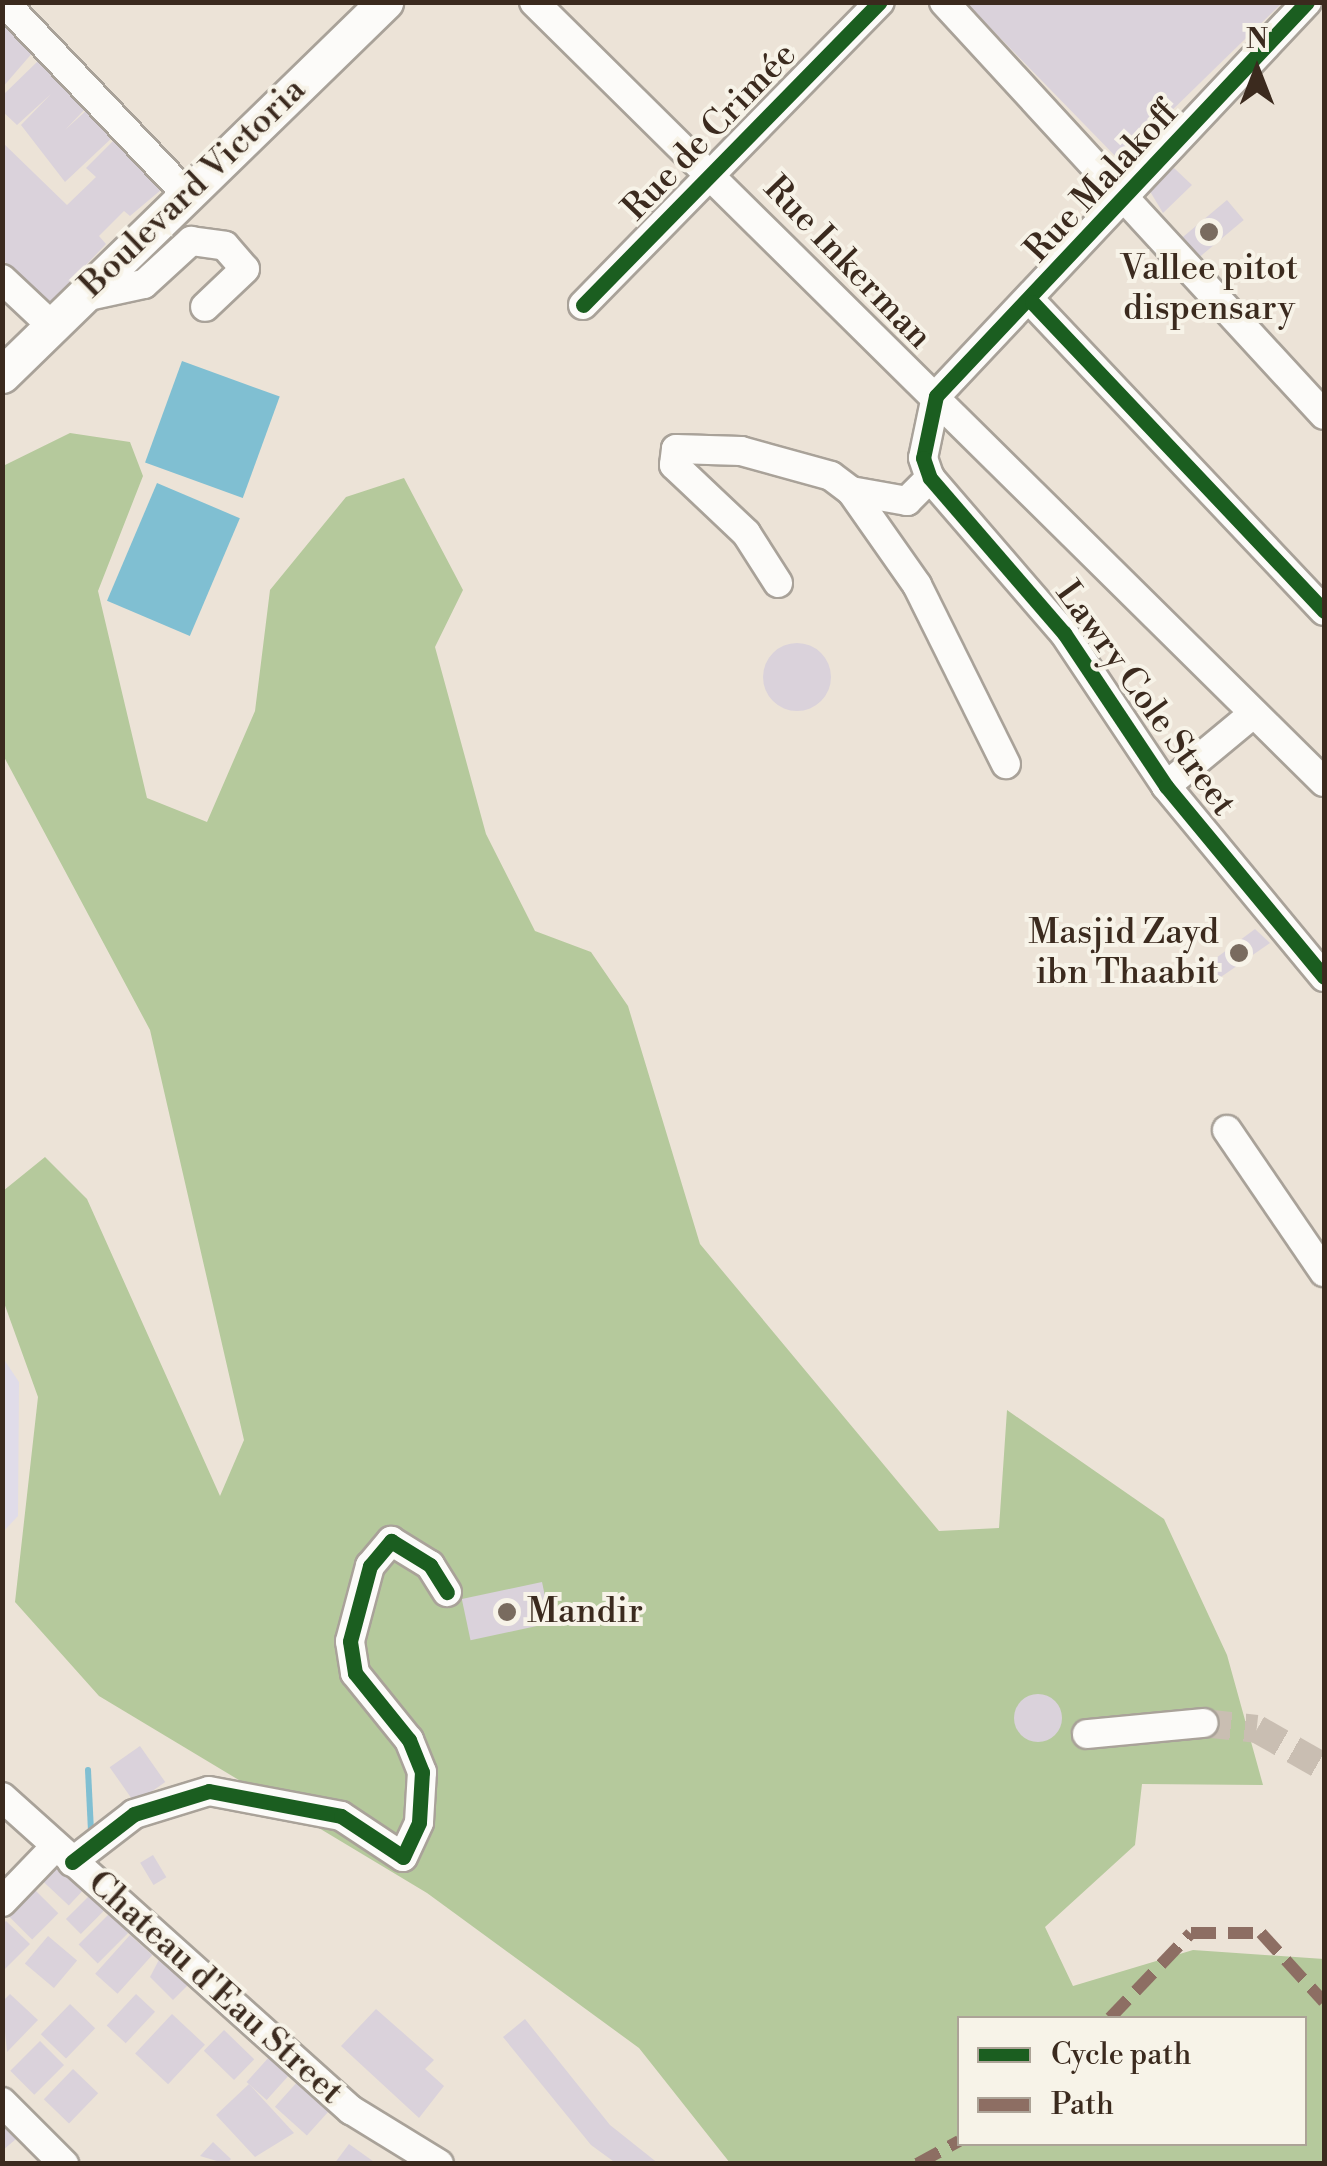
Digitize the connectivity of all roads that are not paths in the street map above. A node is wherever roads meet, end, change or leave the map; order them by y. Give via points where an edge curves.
1 (4, 2) edge
2 (534, 2) edge
3 (880, 2) edge
4 (944, 2) edge
5 (1307, 2) edge
6 (381, 4) edge
7 (714, 170) junction
8 (186, 193) junction
9 (1128, 200) junction
10 (2, 279) edge
11 (78, 298) junction
12 (1032, 302) junction
13 (583, 305) dead end
14 (206, 307) dead end
15 (52, 326) junction
16 (2, 375) edge
17 (936, 396) junction
18 (1324, 415) edge
19 (930, 478) junction
20 (851, 491) junction
21 (778, 582) dead end
22 (1324, 612) edge
23 (1254, 713) junction
24 (1006, 764) dead end
25 (1324, 782) edge
26 (1166, 786) junction
27 (1324, 977) edge
28 (1227, 1130) dead end
29 (1324, 1272) edge
30 (448, 1592) dead end
31 (1203, 1722) tunnel mouth
32 (1087, 1734) dead end
33 (2, 1797) edge
34 (64, 1854) junction
35 (2, 1902) edge
36 (2, 2102) edge
37 (64, 2164) edge
38 (439, 2164) edge

1 - 8 street
2 - 7 street, Rue Inkerman
3 - 7 street, Rue de Crimée
4 - 9 street
5 - 9 street, Rue Malakoff
6 - 8 main road, Boulevard Victoria
7 - 13 street, Rue de Crimée
7 - 17 street, Rue Inkerman
8 - 11 main road, Boulevard Victoria
9 - 12 street, Rue Malakoff
9 - 18 street
10 - 15 street
11 - 14 street via 144,284 191,241 225,246 246,270
11 - 15 main road, Boulevard Victoria
12 - 17 street, Rue Malakoff
12 - 22 street
15 - 16 main road, Boulevard Victoria
17 - 19 street via 924,441
17 - 23 street, Rue Inkerman
19 - 20 street via 908,500
19 - 26 street, Lawry Cole Street via 1064,633
20 - 21 street via 831,476 741,450 676,448 674,465 746,533
20 - 24 street via 917,585
23 - 25 street, Rue Inkerman
23 - 26 street
26 - 27 street, Lawry Cole Street
28 - 29 street
30 - 34 street via 430,1565 391,1541 370,1566 350,1641 354,1673 409,1740 422,1772 419,1822 403,1857 340,1816 208,1792 125,1819
31 - 32 street
33 - 34 street, Chateau d'Eau Street
34 - 35 street
34 - 38 street, Chateau d'Eau Street via 351,2110
36 - 37 street

